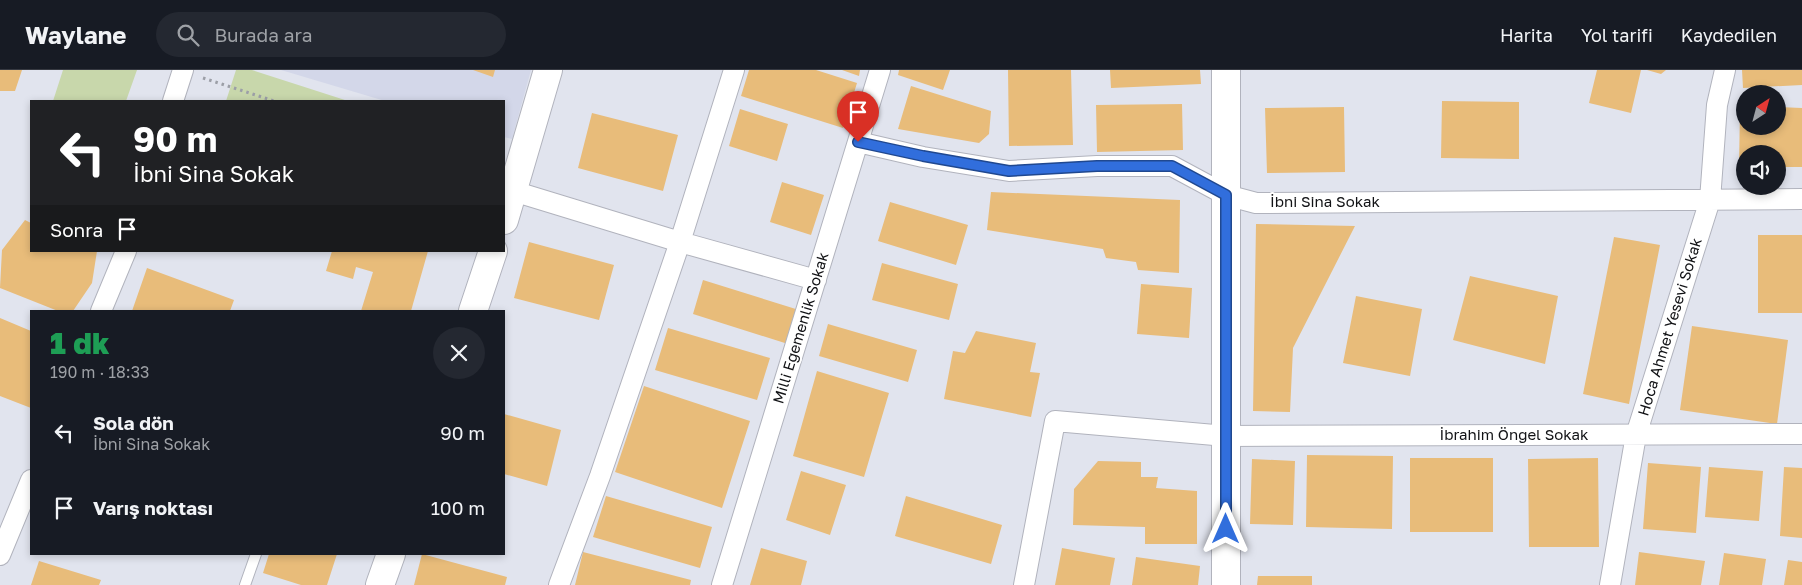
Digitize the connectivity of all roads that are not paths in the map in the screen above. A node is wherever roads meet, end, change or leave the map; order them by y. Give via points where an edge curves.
1 (548, 70) edge
2 (734, 70) edge
3 (880, 70) edge
4 (1226, 70) edge
5 (1725, 70) edge
6 (182, 71) edge
7 (173, 100) edge
8 (858, 142) junction
9 (513, 191) junction
10 (1226, 195) junction
11 (1802, 199) edge
12 (1710, 200) junction
13 (505, 217) edge
14 (680, 242) junction
15 (126, 252) edge
16 (493, 252) edge
17 (816, 280) junction
18 (102, 310) edge
19 (473, 310) edge
20 (1636, 434) junction
21 (1802, 434) edge
22 (1226, 436) junction
23 (30, 482) edge
24 (0, 555) edge
25 (256, 555) edge
26 (391, 555) edge
27 (245, 585) edge
28 (380, 585) edge
29 (559, 585) edge
30 (722, 585) edge
31 (1024, 585) edge
32 (1226, 585) edge
33 (1610, 585) edge

1 - 9 street
2 - 14 street
3 - 8 street, Milli Egemenlik Sokak
4 - 10 street
5 - 12 street, Hoca Ahmet Yesevi Sokak via 1717,105
6 - 7 street
8 - 10 street, İbni Sina Sokak via 1009,171 1172,166
8 - 17 street, Milli Egemenlik Sokak
9 - 13 street
9 - 14 street
10 - 12 street, İbni Sina Sokak via 1256,203
10 - 22 street
11 - 12 street, İbni Sina Sokak
12 - 20 street, Hoca Ahmet Yesevi Sokak
14 - 17 street
14 - 29 street
15 - 18 street
16 - 19 street
17 - 30 street, Milli Egemenlik Sokak
20 - 21 street, İbrahim Öngel Sokak
20 - 22 street, İbrahim Öngel Sokak
20 - 33 street, Hoca Ahmet Yesevi Sokak
22 - 31 street, İbrahim Öngel Sokak via 1055,421
22 - 32 street
23 - 24 street
25 - 27 lane
26 - 28 street

